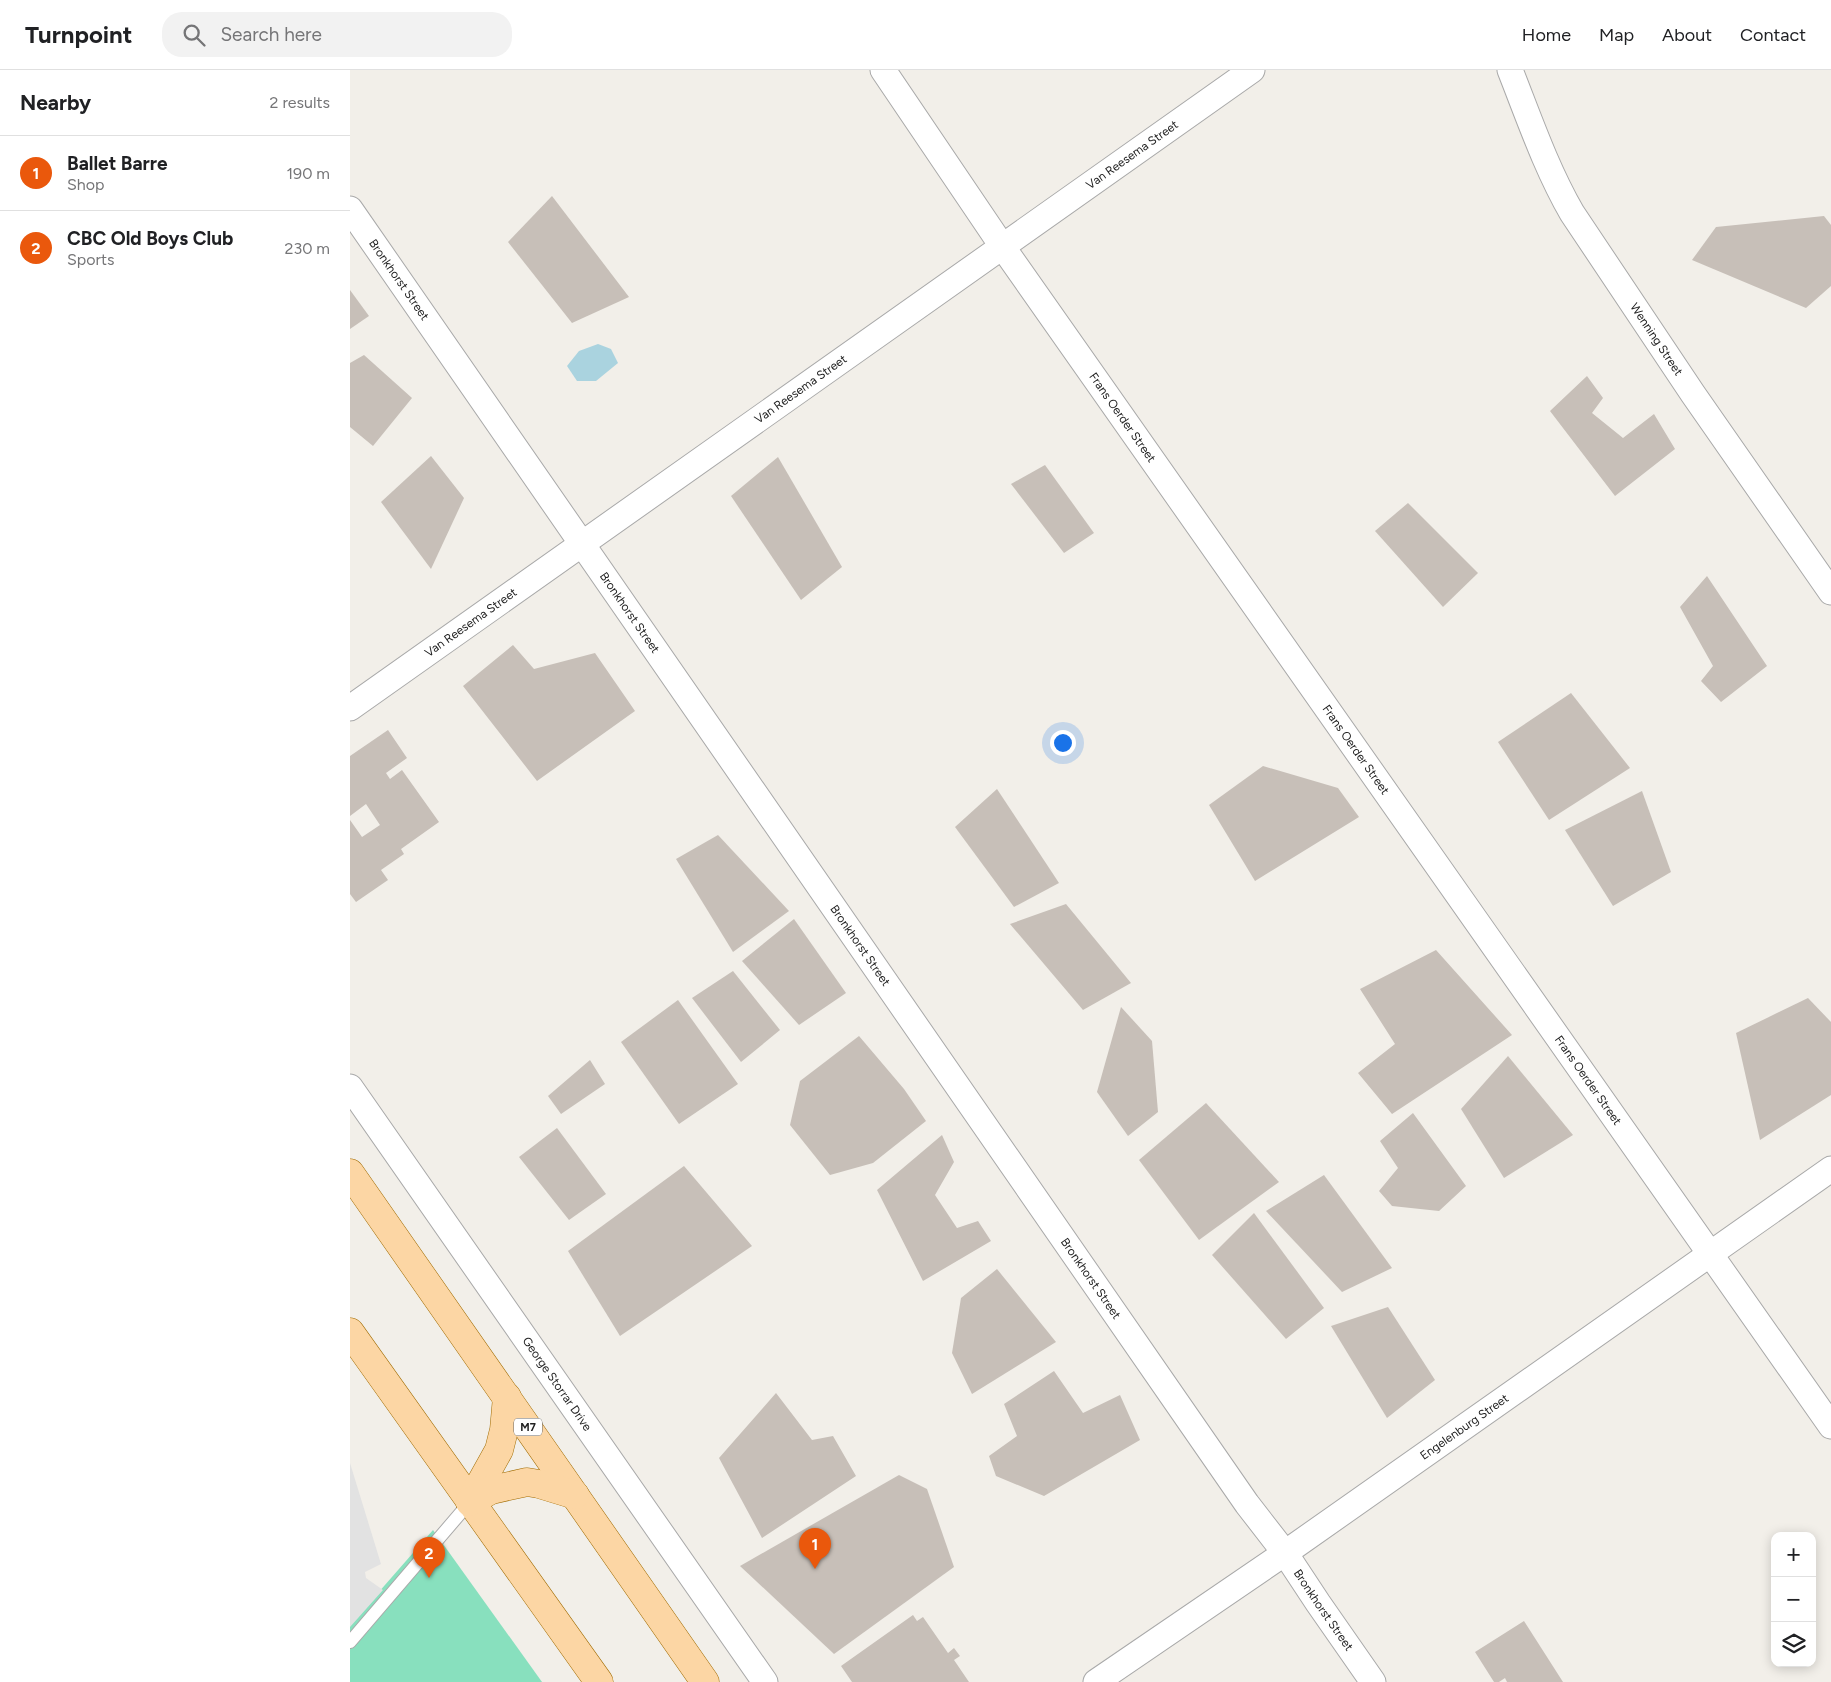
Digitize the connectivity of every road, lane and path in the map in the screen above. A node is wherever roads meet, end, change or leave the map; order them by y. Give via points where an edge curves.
1 (883, 70) edge
2 (1252, 70) edge
3 (1510, 70) edge
4 (350, 209) edge
5 (1002, 246) junction
6 (582, 544) junction
7 (1831, 592) edge
8 (350, 708) edge
9 (350, 1088) edge
10 (1831, 1169) edge
11 (350, 1173) edge
12 (1711, 1253) junction
13 (350, 1332) edge
14 (507, 1397) junction
15 (1831, 1426) edge
16 (575, 1495) junction
17 (470, 1502) junction
18 (1285, 1553) junction
19 (350, 1642) edge
20 (599, 1682) edge
21 (705, 1682) edge
22 (765, 1682) edge
23 (1096, 1682) edge
24 (1374, 1682) edge

1 - 5 street, Frans Oerder Street
2 - 5 street, Van Reesema Street
3 - 7 street, Wenning Street via 1542,152 1572,212 1693,394
4 - 6 street, Bronkhorst Street
5 - 6 street, Van Reesema Street
5 - 12 street, Frans Oerder Street
6 - 8 street, Van Reesema Street
6 - 18 street, Bronkhorst Street
9 - 22 street, George Storrar Drive
10 - 12 street, Engelenburg Street
11 - 14 main road, M7
12 - 15 street, Frans Oerder Street
12 - 18 street, Engelenburg Street
13 - 17 main road
14 - 16 main road, M7
14 - 17 main road via 500,1450
16 - 17 main road via 527,1482 491,1490
16 - 21 main road, M7
17 - 19 lane
17 - 20 main road
18 - 23 street, Engelenburg Street
18 - 24 street, Bronkhorst Street

